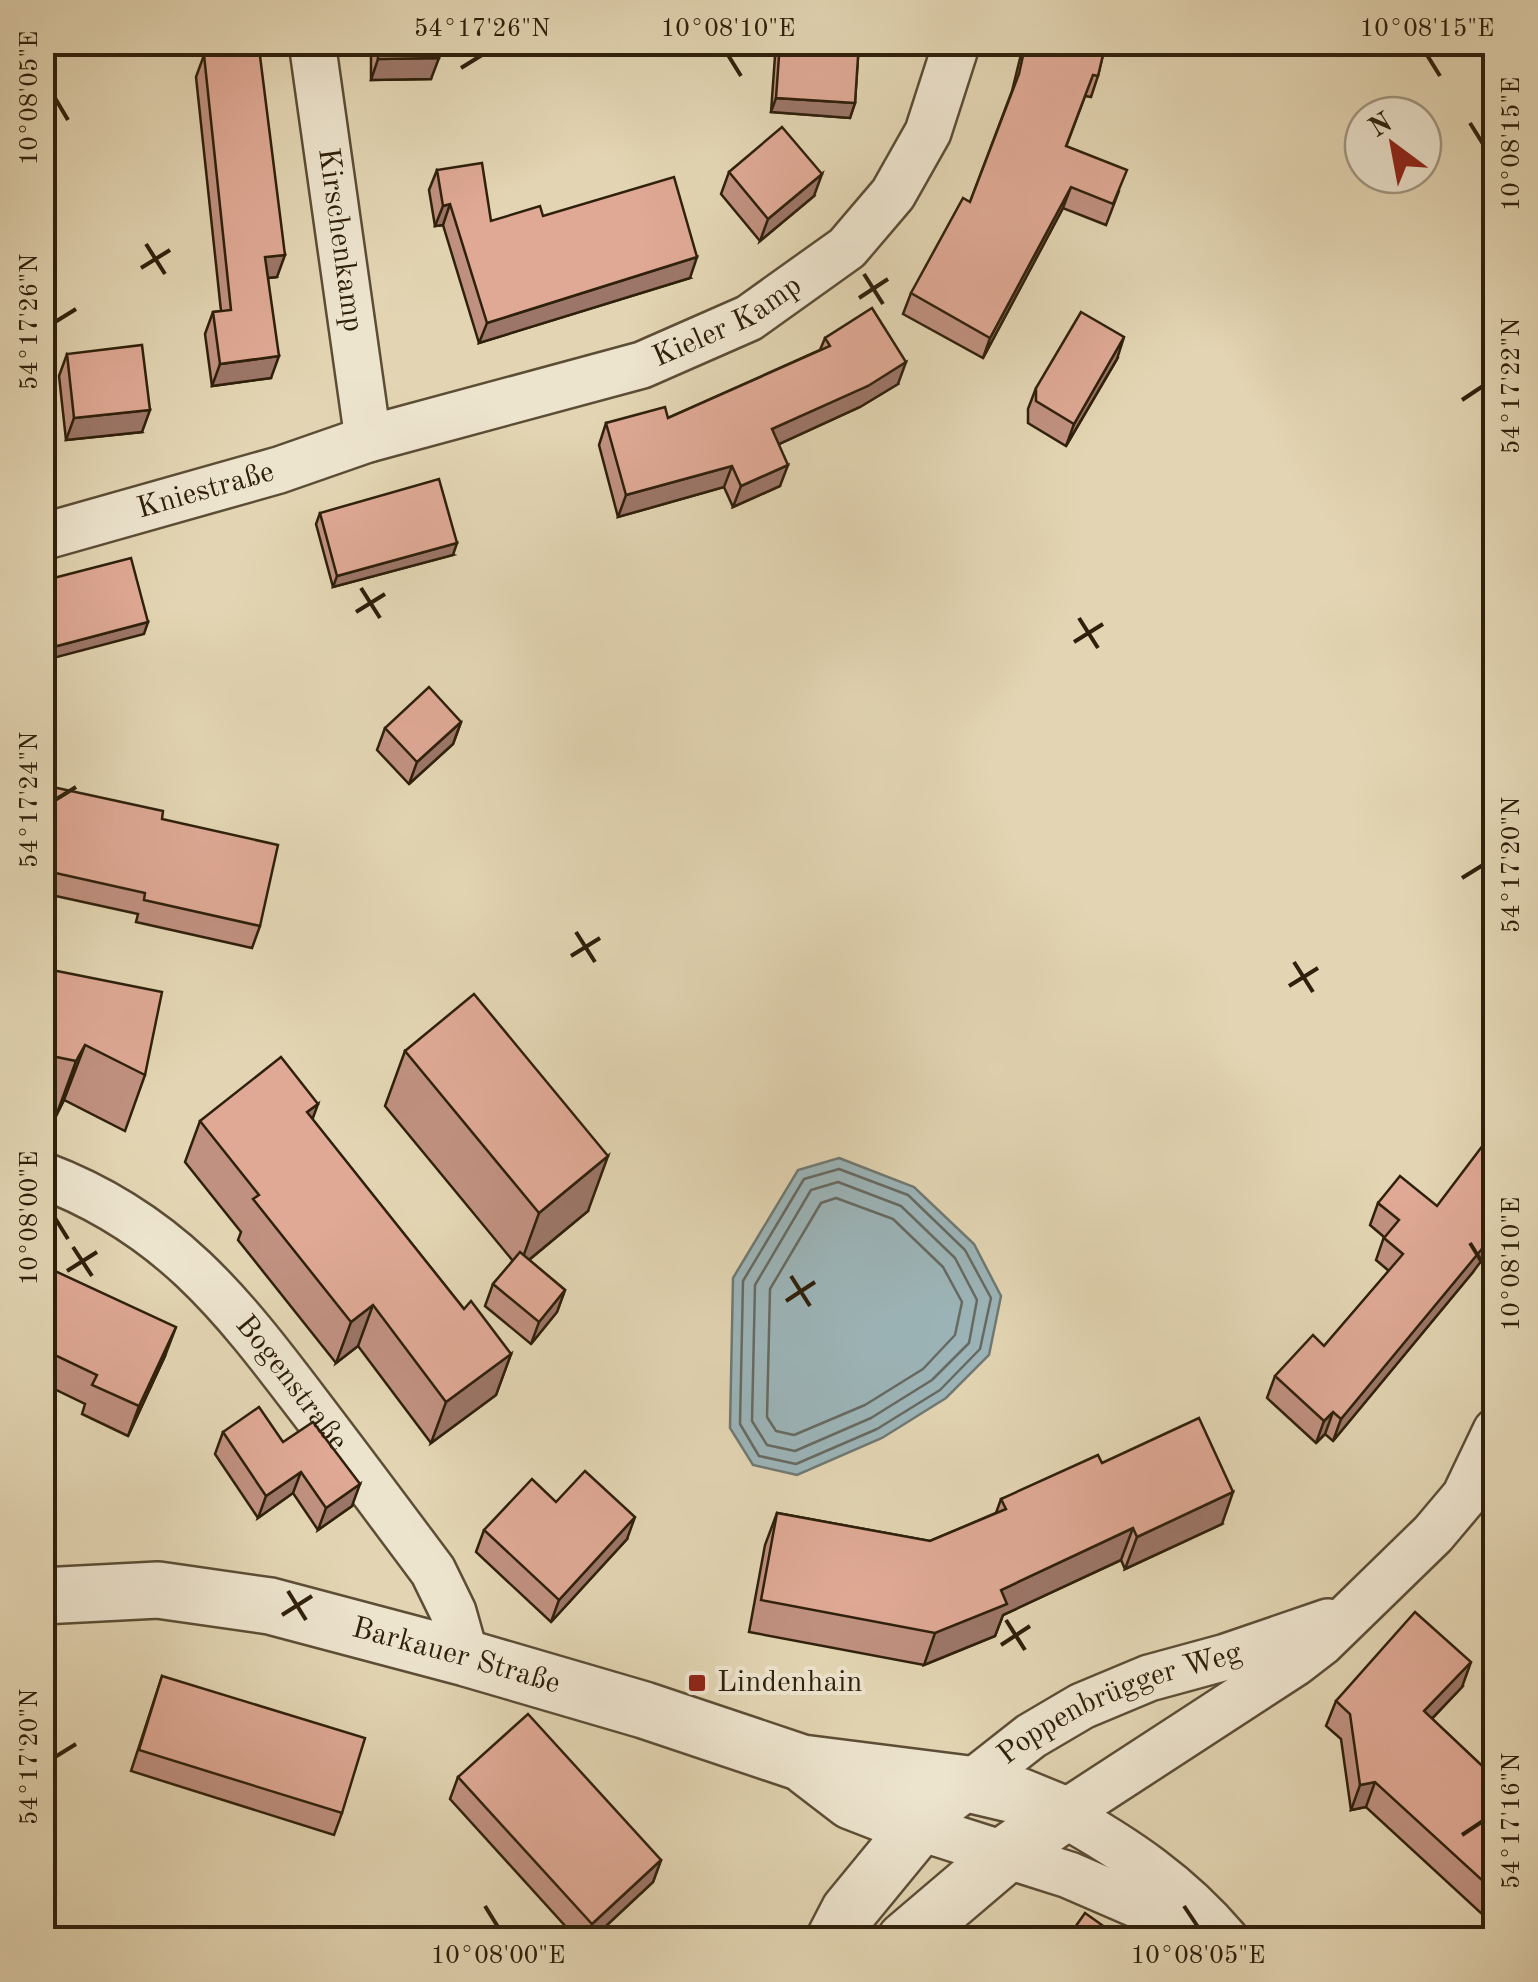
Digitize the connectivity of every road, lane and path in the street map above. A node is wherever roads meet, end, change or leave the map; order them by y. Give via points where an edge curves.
1 (312, 42) edge
2 (957, 42) edge
3 (368, 439) junction
4 (42, 537) edge
5 (42, 1175) edge
6 (1496, 1431) edge
7 (42, 1596) edge
8 (1344, 1617) junction
9 (466, 1658) junction
10 (802, 1763) junction
11 (968, 1784) junction
12 (1063, 1814) junction
13 (918, 1826) junction
14 (1006, 1854) junction
15 (834, 1940) edge
16 (905, 1940) edge
17 (1219, 1940) edge
18 (1226, 1940) edge

1 - 3 street, Kirschenkamp
2 - 3 street, Kieler Kamp via 928,132 892,194 847,248 749,318 642,365
3 - 4 street, Kniestraße
5 - 9 street, Bogenstraße via 154,1234 243,1318 433,1571
6 - 8 street, Poppenbrügger Weg via 1465,1496
7 - 9 street, Barkauer Straße via 158,1590 207,1595
8 - 11 street, Poppenbrügger Weg via 1082,1706
8 - 12 street, Poppenbrügger Weg via 1295,1663
9 - 10 street, Barkauer Straße
10 - 11 street, Barkauer Straße
10 - 13 street, Barkauer Straße via 850,1802
11 - 12 street, Barkauer Straße
11 - 13 street, Poppenbrügger Weg
12 - 14 street, Poppenbrügger Weg
12 - 18 street, Barkauer Straße via 1192,1900
13 - 14 street, Barkauer Straße
13 - 15 street via 854,1904
14 - 16 street, Poppenbrügger Weg
14 - 17 street, Barkauer Straße

